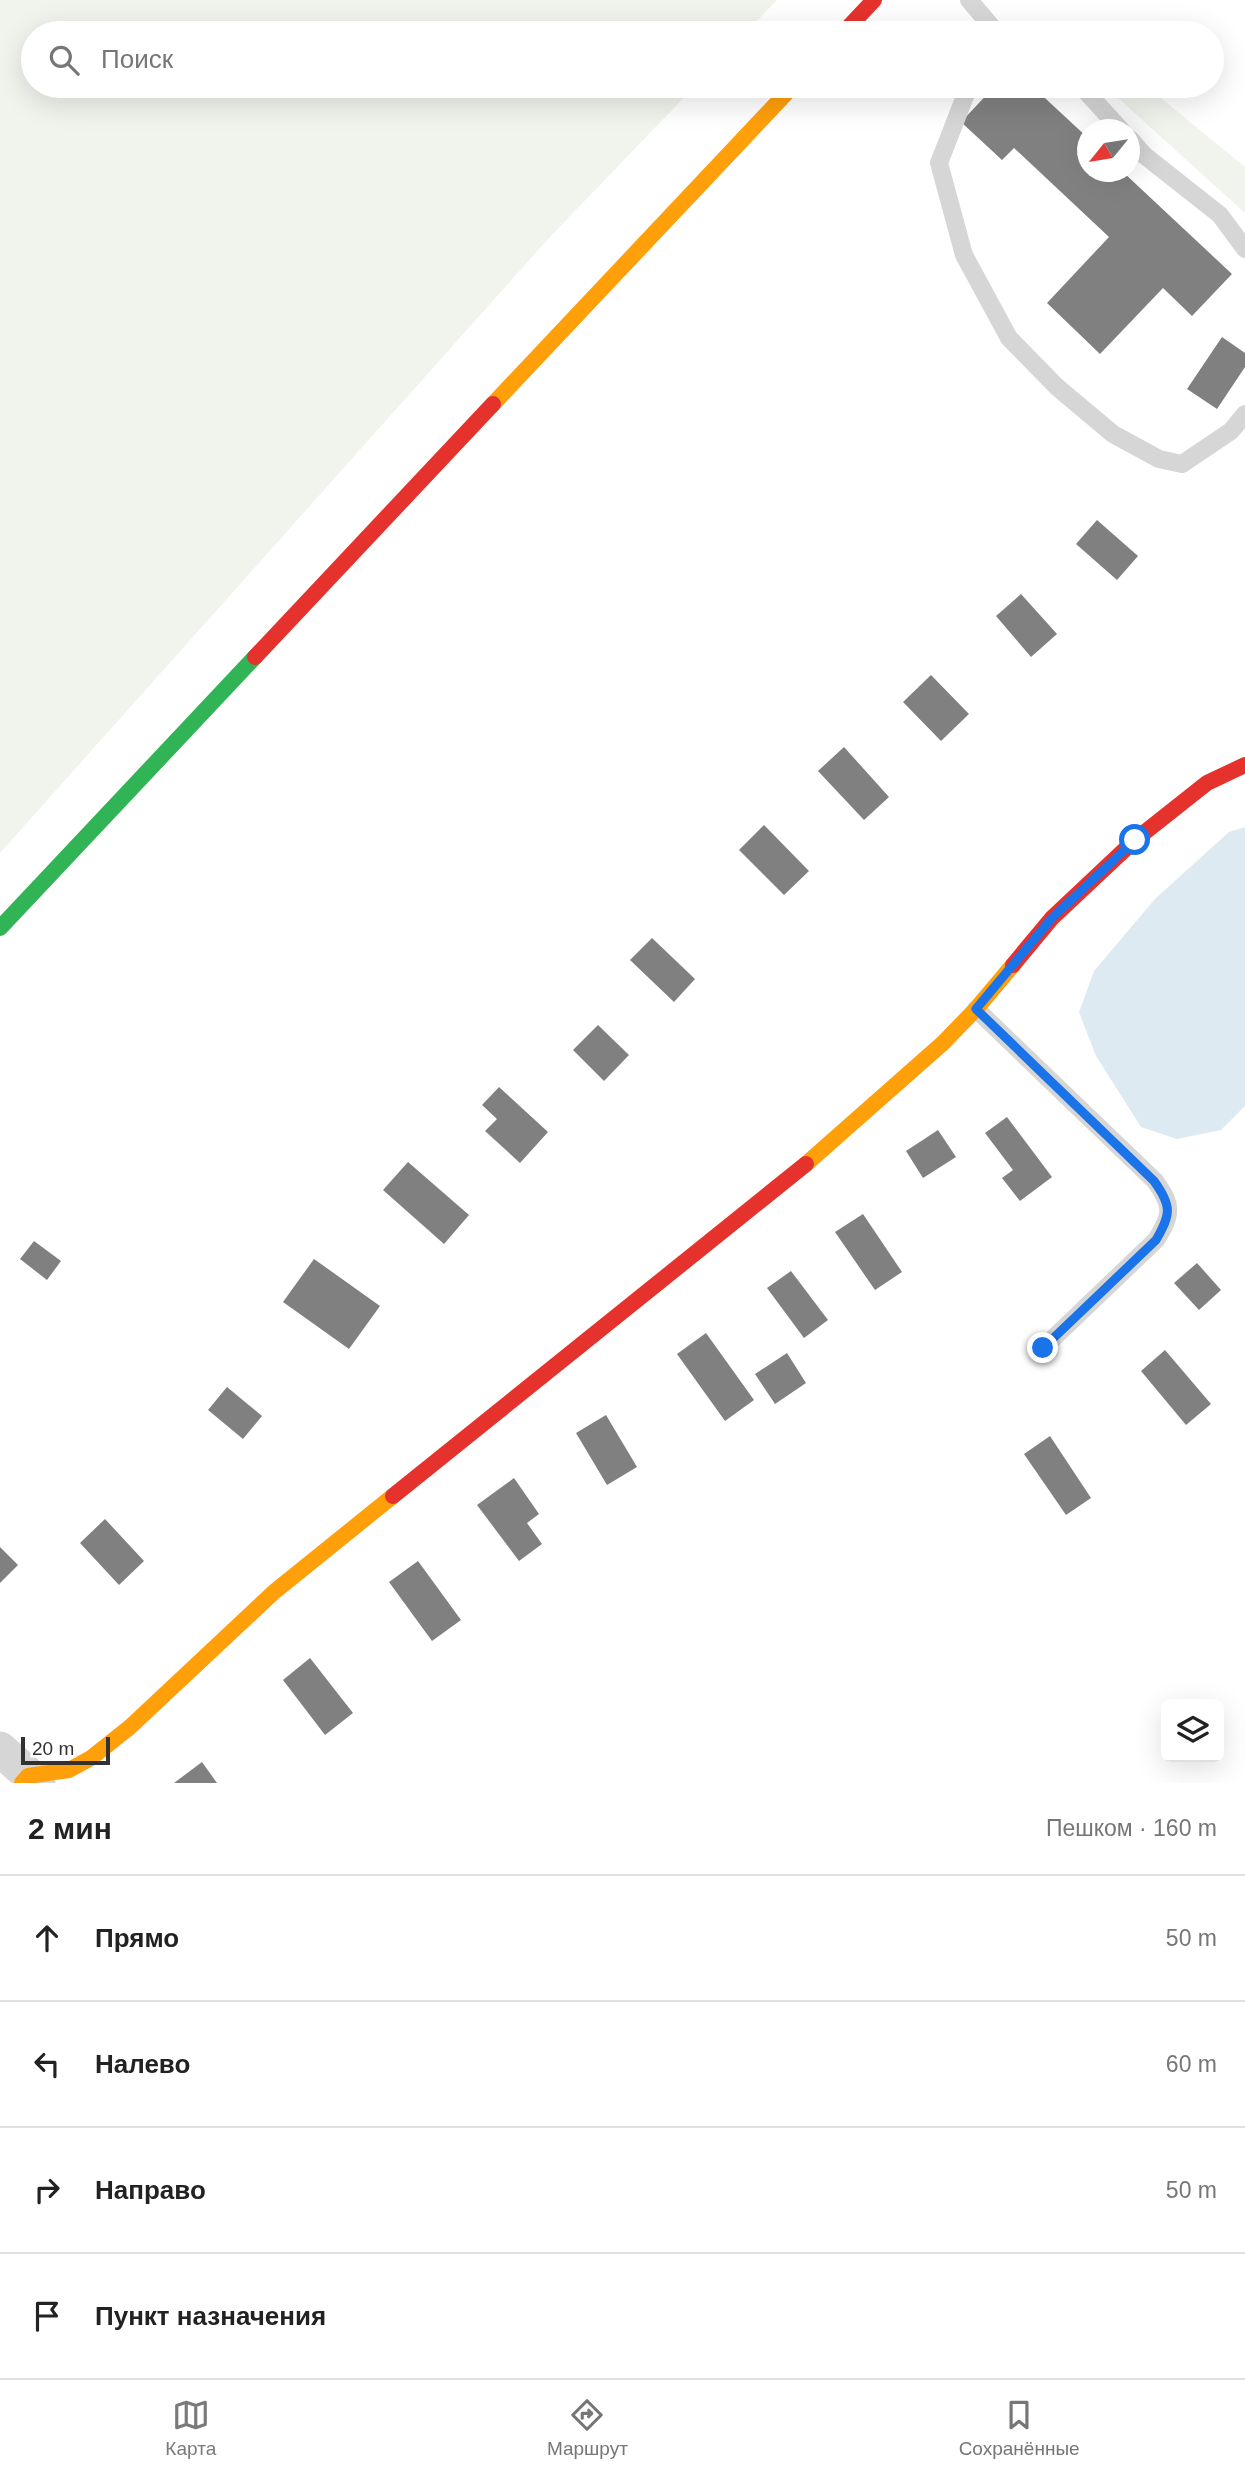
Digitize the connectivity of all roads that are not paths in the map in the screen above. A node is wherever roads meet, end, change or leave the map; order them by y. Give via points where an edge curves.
1 (874, 0) edge
2 (969, 0) edge
3 (854, 21) edge
4 (988, 21) edge
5 (782, 98) edge
6 (964, 98) edge
7 (1092, 98) edge
8 (1111, 119) edge
9 (1140, 151) edge
10 (1245, 249) edge
11 (1245, 414) edge
12 (1245, 765) edge
13 (0, 928) edge
14 (976, 1009) junction
15 (1043, 1348) dead end
16 (0, 1749) edge
17 (29, 1781) edge

1 - 3 street
2 - 4 lane
5 - 13 street
6 - 11 lane via 939,163 964,255 1009,338 1114,434 1158,459 1182,464 1231,431
7 - 8 lane
9 - 10 lane via 1220,215
12 - 14 street via 1207,783 1135,840 1052,918
14 - 15 lane via 1168,1199 1168,1220 1156,1240
14 - 17 street via 804,1166 274,1592 101,1751 69,1770
16 - 17 street

